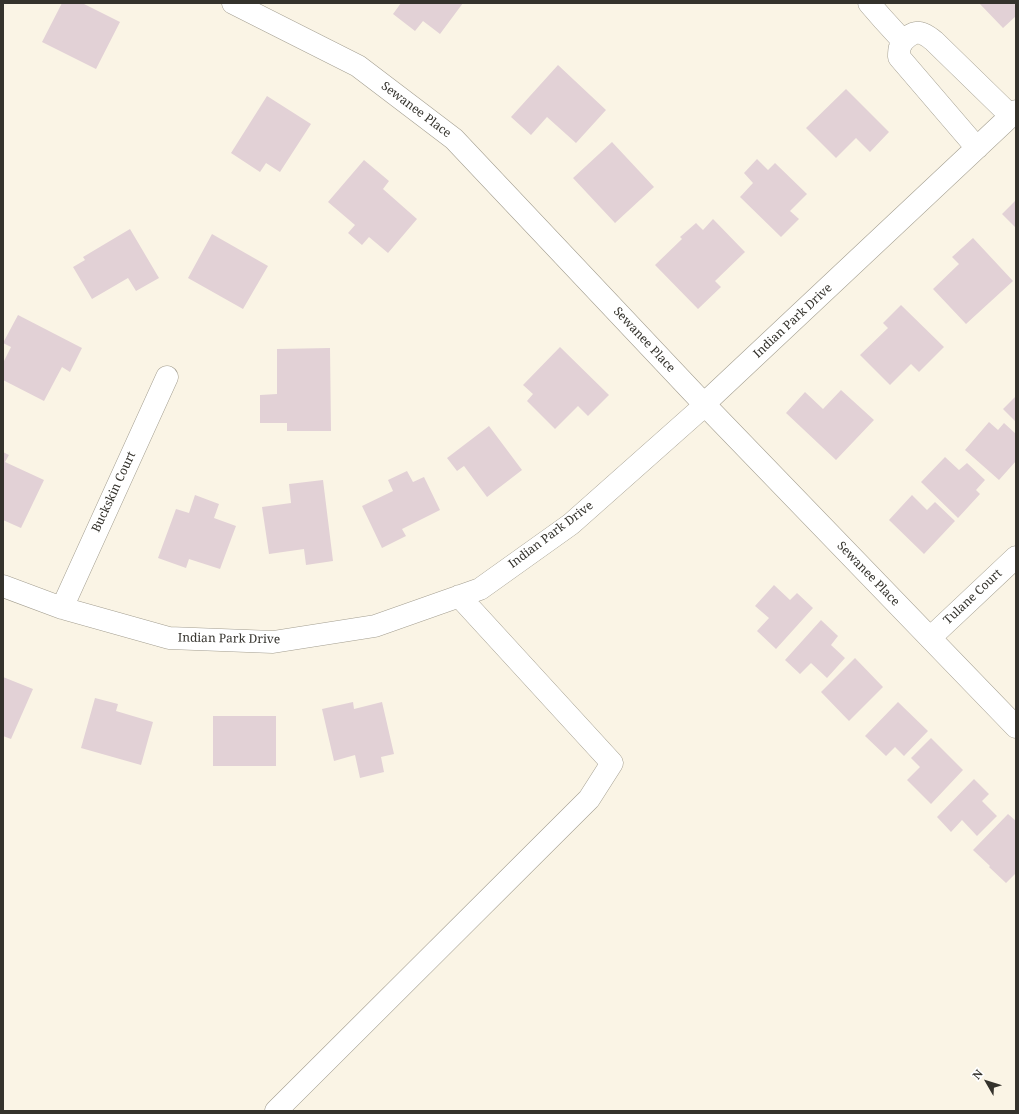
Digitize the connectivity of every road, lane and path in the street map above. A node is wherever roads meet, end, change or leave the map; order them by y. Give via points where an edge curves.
1 (233, 3) edge
2 (870, 3) edge
3 (903, 41) junction
4 (1014, 114) edge
5 (977, 148) junction
6 (167, 377) dead end
7 (704, 404) junction
8 (1016, 557) edge
9 (3, 586) edge
10 (459, 596) junction
11 (62, 608) junction
12 (930, 638) junction
13 (1016, 727) edge
14 (276, 1111) edge

1 - 7 street, Sewanee Place via 358,66 454,139
2 - 3 street
3 - 4 street via 919,32 925,34
3 - 5 street via 899,57
4 - 5 street, Indian Park Drive
5 - 7 street, Indian Park Drive
6 - 11 street, Buckskin Court
7 - 10 street, Indian Park Drive via 571,524 480,589
7 - 12 street, Sewanee Place
8 - 12 street, Tulane Court
9 - 11 street, Indian Park Drive
10 - 11 street, Indian Park Drive via 375,626 273,642 169,638
10 - 14 street via 612,763 589,799
12 - 13 street, Sewanee Place

